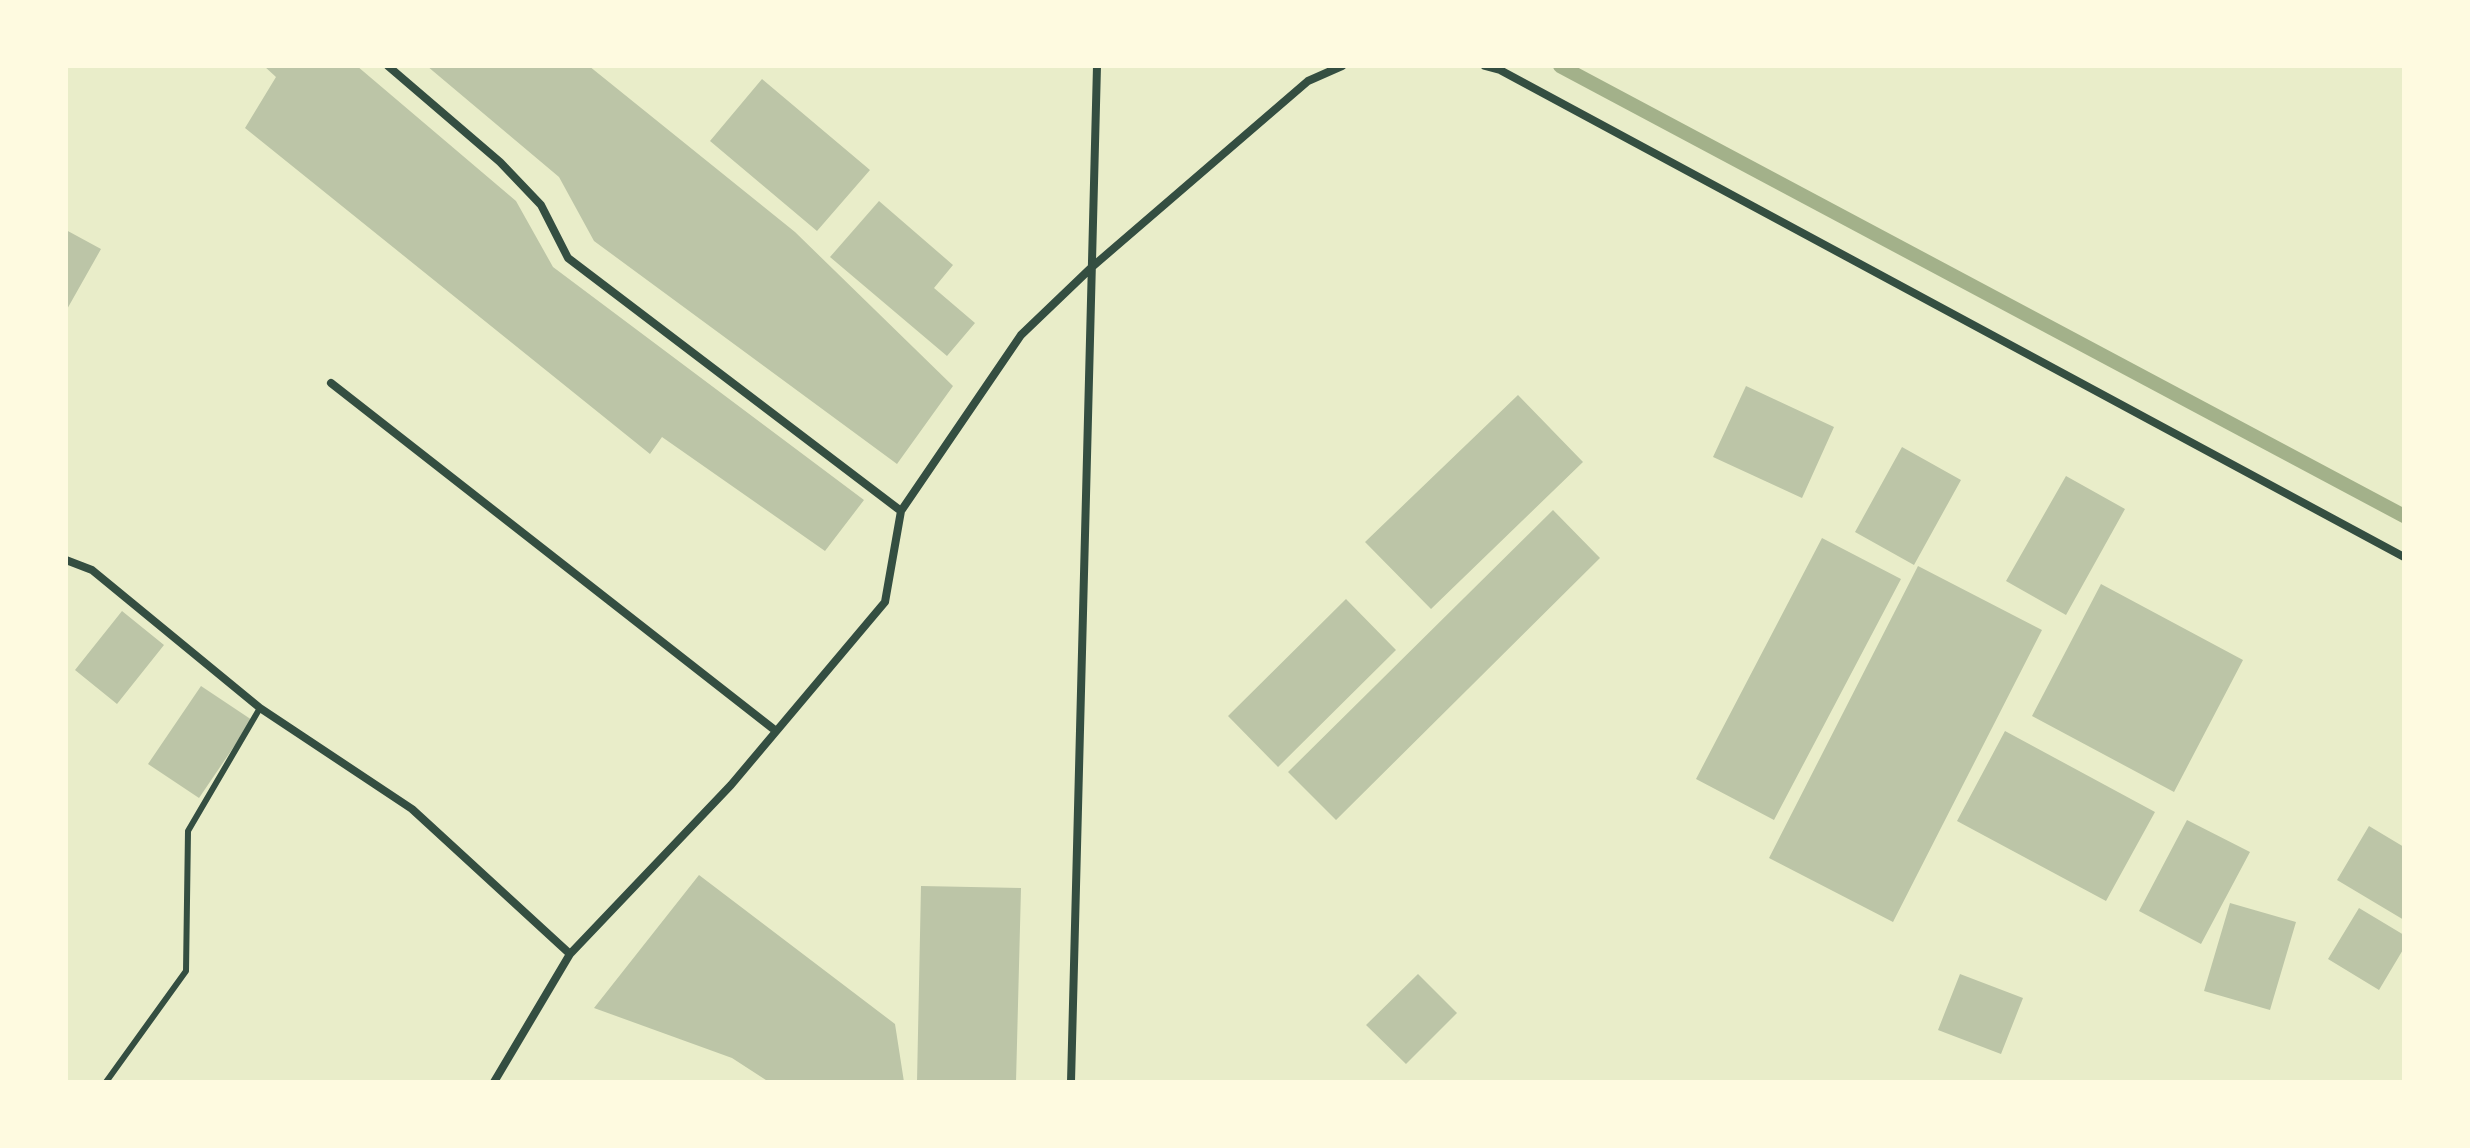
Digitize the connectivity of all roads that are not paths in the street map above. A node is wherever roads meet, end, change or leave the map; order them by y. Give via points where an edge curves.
1 (388, 66) edge
2 (1097, 66) edge
3 (1342, 66) edge
4 (1485, 66) edge
5 (1092, 267) junction
6 (331, 383) dead end
7 (901, 511) junction
8 (2404, 557) edge
9 (66, 560) edge
10 (260, 708) junction
11 (776, 731) junction
12 (570, 954) junction
13 (106, 1082) edge
14 (494, 1082) edge
15 (1071, 1082) edge

1 - 7 street via 500,162 541,205 568,258
2 - 5 street
3 - 5 street via 1308,81
4 - 8 street
5 - 7 street via 1021,335
5 - 15 street
6 - 11 street
7 - 11 street via 885,602
9 - 10 street via 92,570
10 - 12 street via 412,809
10 - 13 lane via 188,831 186,971
11 - 12 street
12 - 14 street

